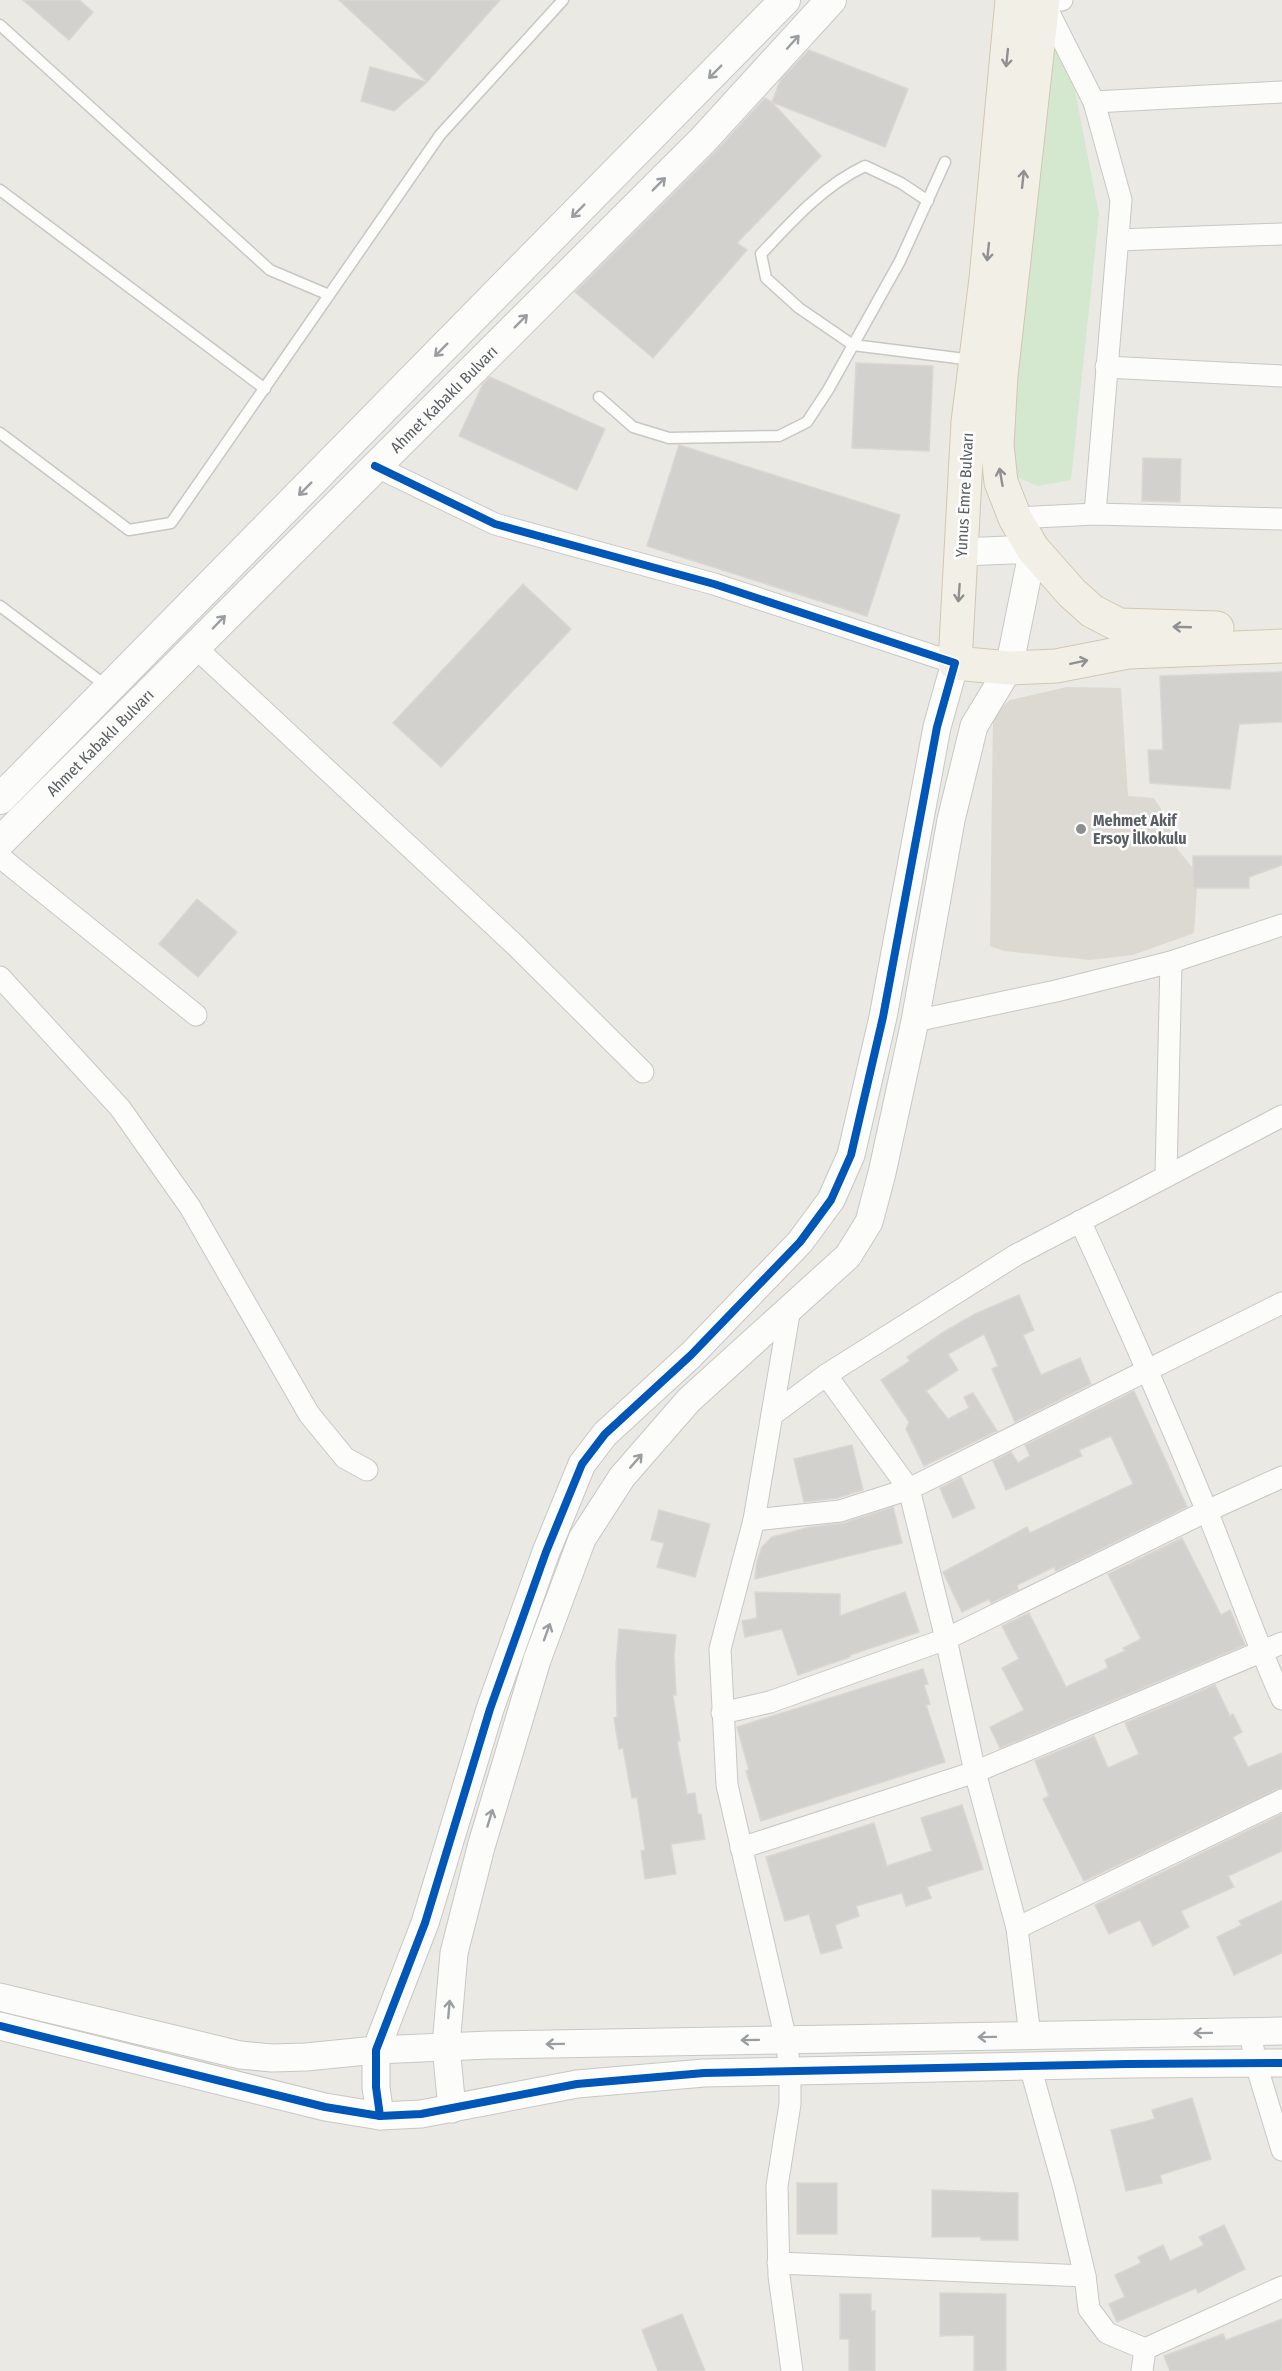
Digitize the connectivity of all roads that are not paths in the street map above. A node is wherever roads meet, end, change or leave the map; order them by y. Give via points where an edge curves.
1 (563, 0) edge
2 (785, 0) edge
3 (831, 0) edge
4 (1040, 0) edge
5 (0, 25) edge
6 (1282, 92) edge
7 (1094, 102) junction
8 (945, 162) dead end
9 (0, 190) edge
10 (928, 201) junction
11 (1282, 234) edge
12 (1118, 240) junction
13 (329, 295) junction
14 (854, 345) junction
15 (976, 361) junction
16 (1106, 367) junction
17 (1282, 376) edge
18 (265, 388) junction
19 (599, 397) dead end
20 (0, 433) edge
21 (375, 466) junction
22 (1095, 514) junction
23 (1015, 518) junction
24 (1282, 519) edge
25 (1033, 549) junction
26 (961, 552) junction
27 (0, 606) edge
28 (1282, 626) edge
29 (195, 646) junction
30 (1282, 646) edge
31 (955, 663) junction
32 (1008, 668) junction
33 (109, 688) junction
34 (0, 799) edge
35 (0, 842) edge
36 (0, 857) edge
37 (1282, 925) edge
38 (1171, 962) junction
39 (0, 977) edge
40 (196, 1016) dead end
41 (915, 1021) junction
42 (643, 1072) dead end
43 (1282, 1116) edge
44 (1166, 1176) junction
45 (1080, 1221) junction
46 (1282, 1303) edge
47 (790, 1308) junction
48 (1148, 1370) junction
49 (826, 1375) junction
50 (772, 1416) junction
51 (367, 1470) dead end
52 (1282, 1477) edge
53 (909, 1489) junction
54 (1207, 1511) junction
55 (754, 1520) junction
56 (946, 1639) junction
57 (1282, 1644) edge
58 (1260, 1651) junction
59 (1282, 1699) edge
60 (722, 1713) junction
61 (975, 1772) junction
62 (1282, 1800) edge
63 (741, 1848) junction
64 (1017, 1928) junction
65 (0, 1997) edge
66 (0, 2026) edge
67 (1282, 2031) edge
68 (1250, 2032) junction
69 (1030, 2037) junction
70 (786, 2040) junction
71 (446, 2046) junction
72 (375, 2050) junction
73 (1269, 2064) edge
74 (1030, 2066) junction
75 (790, 2071) junction
76 (452, 2109) junction
77 (380, 2116) junction
78 (1282, 2150) edge
79 (778, 2263) junction
80 (1085, 2276) junction
81 (1282, 2287) edge
82 (1145, 2349) junction
83 (792, 2371) edge
84 (1142, 2371) edge

1 - 13 lane via 440,135
2 -> 33 main road, Ahmet Kabaklı Bulvarı
21 -> 3 main road, Ahmet Kabaklı Bulvarı via 703,140
4 - 7 street
4 -> 15 main road, Yunus Emre Bulvarı
23 -> 4 main road, Yunus Emre Bulvarı via 1001,482 997,433
5 - 13 lane via 270,270
6 - 7 street
7 - 12 street via 1121,200
8 - 10 lane
9 - 18 lane
10 - 14 lane
10 - 14 lane via 865,166 845,175 797,216 761,254 766,278 799,308
11 - 12 street
12 - 16 street
13 - 18 lane
14 - 15 lane
14 - 19 lane via 807,422 778,436 669,438 633,427
15 - 26 main road, Yunus Emre Bulvarı via 968,422
16 - 17 street
16 - 22 street
18 - 20 lane via 171,523 129,530
29 -> 21 main road, Ahmet Kabaklı Bulvarı
21 - 31 street via 495,524 714,584
22 - 23 street
22 - 24 street
23 - 25 main road, Yunus Emre Bulvarı
25 - 26 street
28 -> 25 main road, Yunus Emre Bulvarı via 1119,625 1092,611
25 - 32 street
26 -> 31 main road, Yunus Emre Bulvarı
27 - 33 lane
29 - 35 main road, Ahmet Kabaklı Bulvarı
29 - 42 street via 513,943
32 -> 30 main road via 1056,666 1128,652
31 - 32 main road
31 - 72 street via 937,727 882,1017 851,1155 831,1200 800,1242 691,1355 605,1434 582,1464 489,1709 425,1923
32 - 41 street via 974,726 951,820
33 - 34 main road, Ahmet Kabaklı Bulvarı
36 - 40 street
37 - 38 street
38 - 41 street
38 - 44 street
39 - 51 street via 120,1108 190,1207 309,1414 345,1458
41 - 47 street via 869,1222 848,1256
43 - 44 street
44 - 45 street
45 - 48 street
45 - 49 street via 1016,1255
46 - 48 street
47 - 50 street
71 -> 47 street via 454,1953 478,1858 537,1660 582,1539 622,1477 689,1400
48 - 53 street
48 - 54 street
49 - 50 street
49 - 53 street
50 - 55 street
52 - 54 street
53 - 55 street via 840,1510
53 - 56 street
54 - 56 street
54 - 58 street
55 - 60 street via 720,1650
56 - 60 street via 770,1702
56 - 61 street
57 - 58 street
58 - 59 street
58 - 61 street
60 - 63 street via 727,1785
61 - 63 street
61 - 64 street
62 - 64 street
63 - 70 street
64 - 69 street
65 - 72 street via 240,2055 306,2057
66 - 77 street via 326,2107
67 - 68 street
68 -> 69 street
68 - 73 street
69 -> 70 street
70 -> 71 street
70 - 75 street
71 - 72 street
71 - 76 street
72 - 77 street
73 - 74 street
73 - 78 street
74 - 75 street
74 - 80 street
75 - 76 street via 632,2078 530,2092
75 - 79 street via 790,2104 777,2186
76 - 77 street
79 - 80 street
79 - 83 street
80 - 82 street via 1089,2309 1107,2333
81 - 82 street
82 - 84 street

